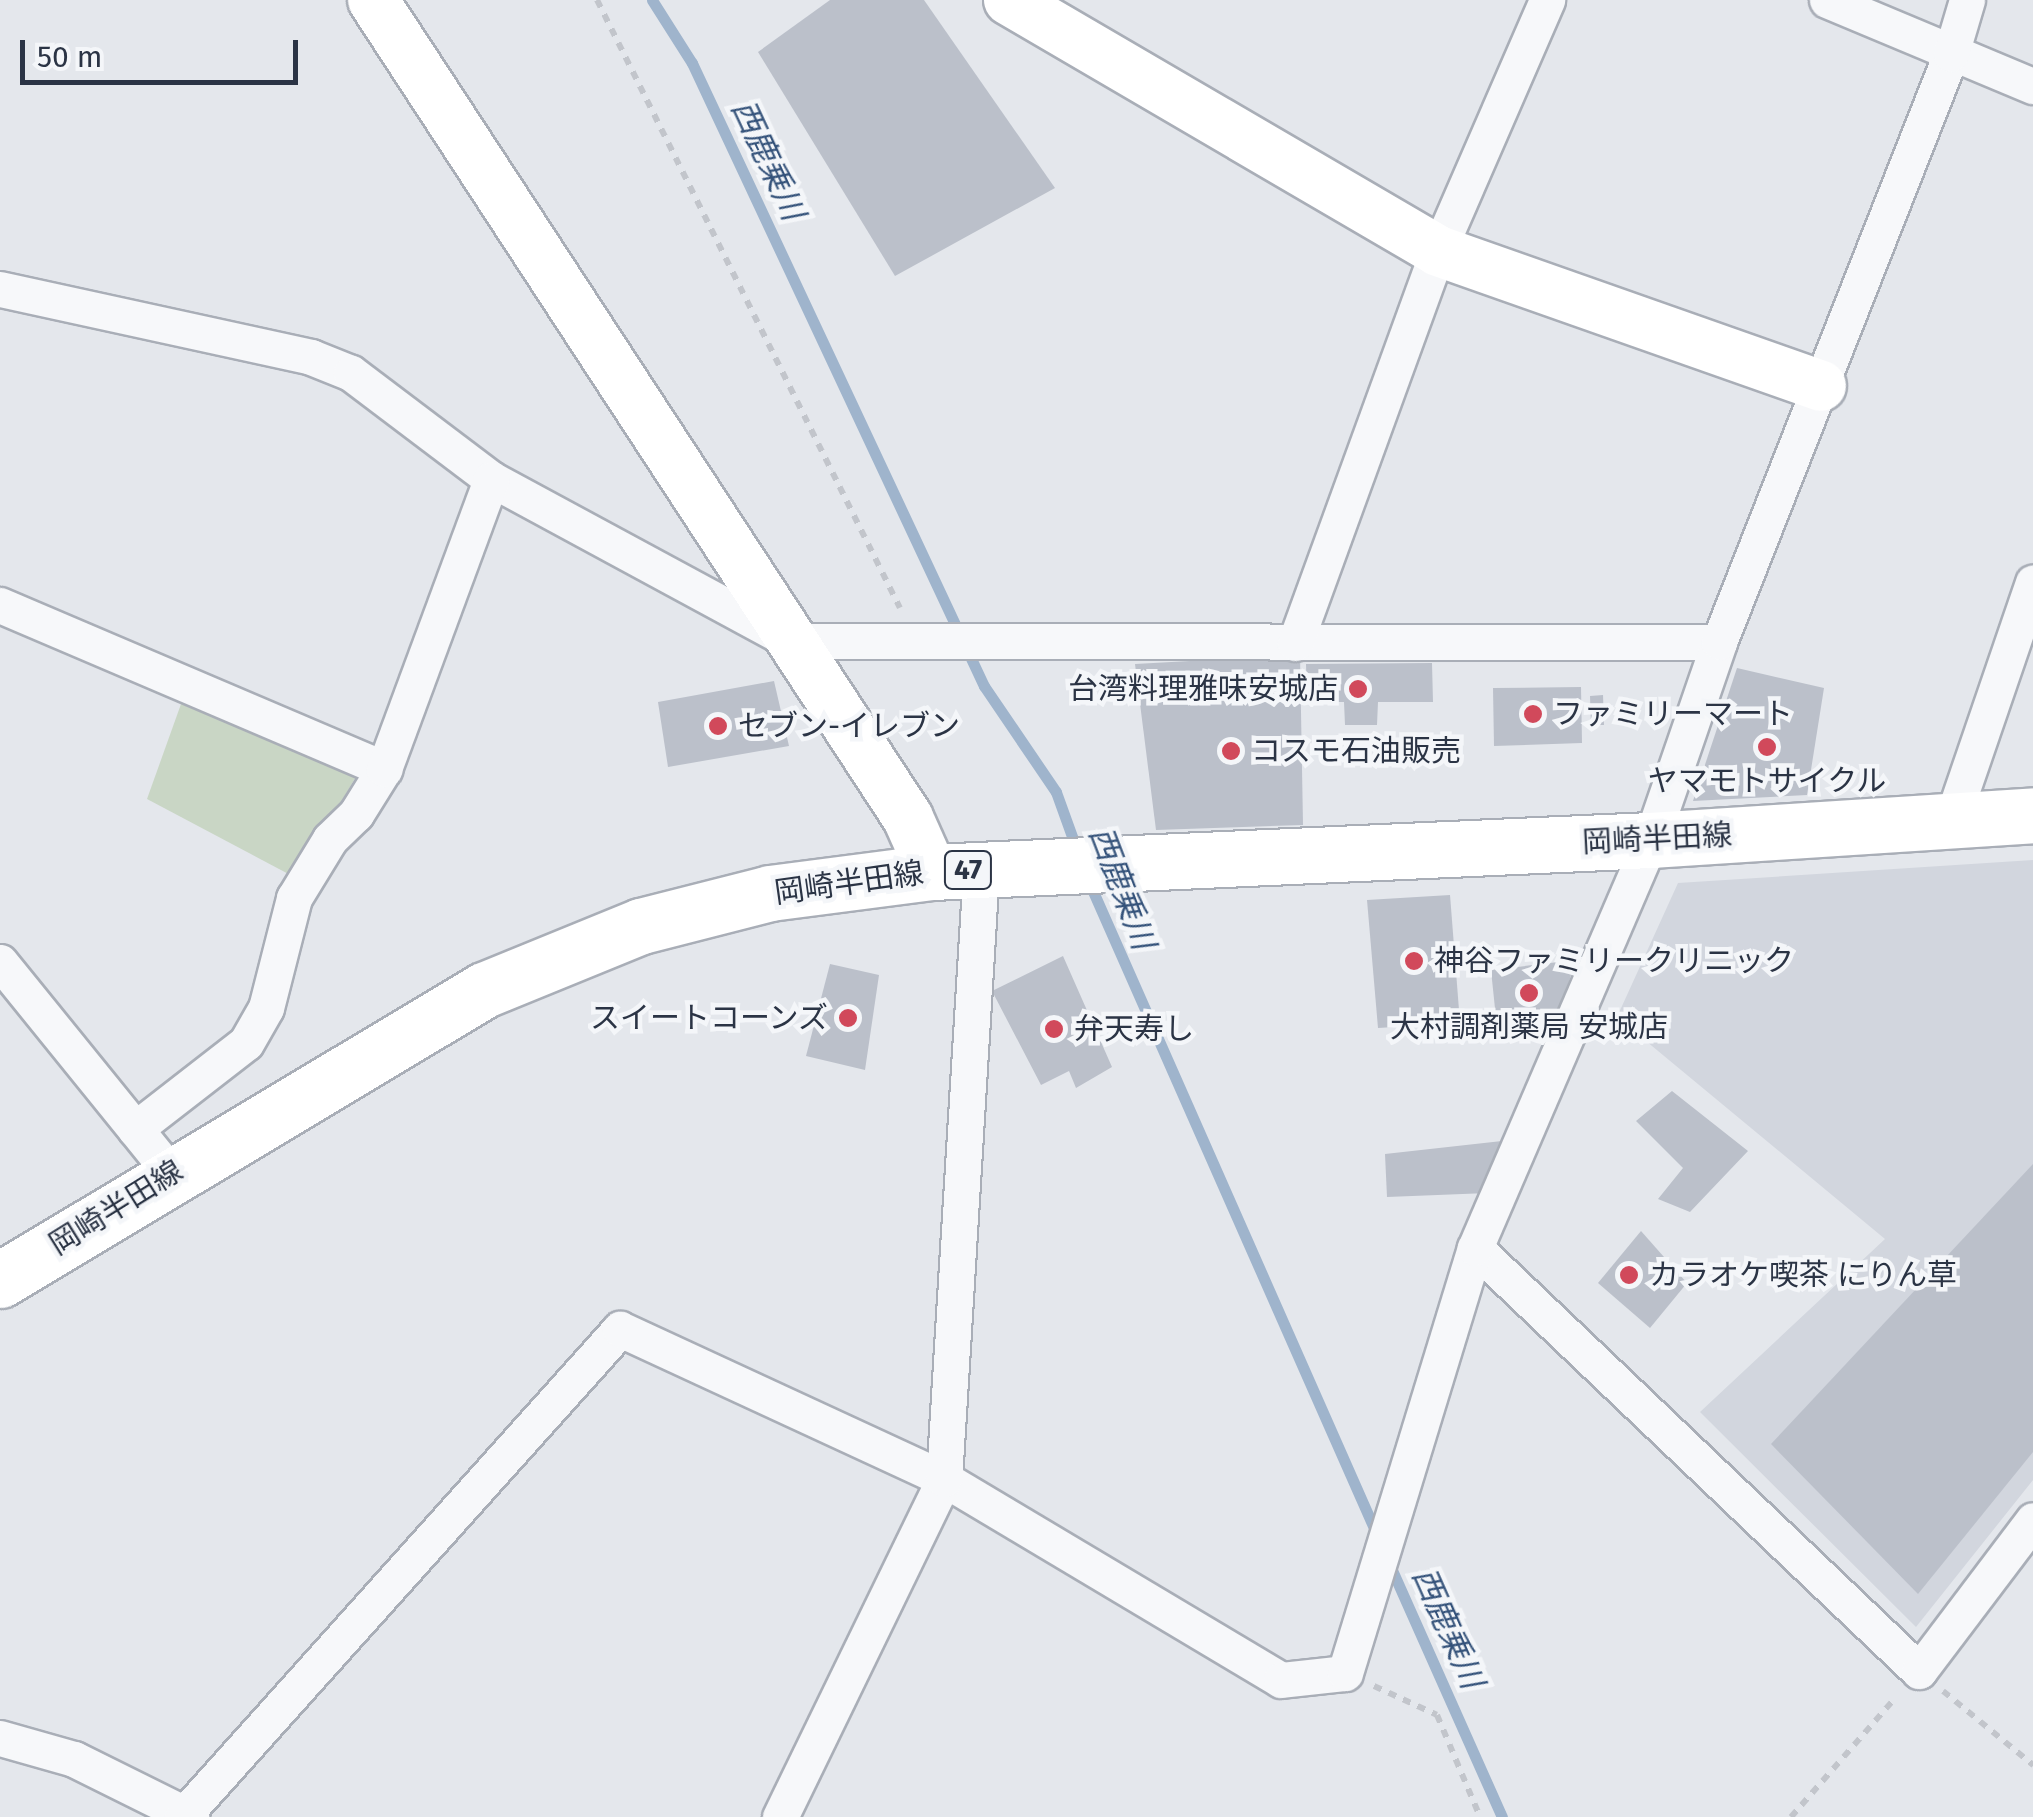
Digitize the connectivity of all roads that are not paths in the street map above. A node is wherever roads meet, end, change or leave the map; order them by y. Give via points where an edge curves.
1 (373, 0) edge
2 (1009, 0) edge
3 (1547, 0) edge
4 (1827, 0) edge
5 (1967, 0) edge
6 (1951, 54) junction
7 (2033, 86) edge
8 (1438, 251) junction
9 (0, 289) edge
10 (1820, 386) junction
11 (490, 479) junction
12 (2033, 582) edge
13 (0, 606) edge
14 (791, 641) junction
15 (1720, 642) junction
16 (1294, 643) junction
17 (384, 769) junction
18 (2033, 815) edge
19 (1952, 819) junction
20 (1651, 840) junction
21 (957, 871) junction
22 (0, 962) edge
23 (135, 1129) junction
24 (171, 1174) junction
25 (1476, 1248) junction
26 (0, 1280) edge
27 (944, 1479) junction
28 (2033, 1520) edge
29 (0, 1738) edge
30 (186, 1816) edge
31 (780, 1817) edge

1 - 14 street
2 - 8 street
3 - 8 street
4 - 6 street
5 - 6 street
6 - 7 street
6 - 10 street
8 - 10 street
8 - 16 street
9 - 11 street via 311,357 351,373
10 - 15 street
11 - 14 street
11 - 17 street
12 - 19 street
13 - 17 street
14 - 16 street
14 - 21 street via 908,818
15 - 16 street
15 - 20 street
17 - 23 street via 294,898 266,1008 246,1042
18 - 19 main road, 岡崎半田線 / 47
19 - 20 main road, 岡崎半田線 / 47
20 - 21 main road, 岡崎半田線 / 47
20 - 25 street
21 - 24 main road, 岡崎半田線 / 47 via 770,893 642,926 484,990
21 - 27 street
22 - 23 street
23 - 24 street
24 - 26 main road, 岡崎半田線 / 47
25 - 27 street via 1345,1674 1281,1680
25 - 28 street via 1918,1671
27 - 30 street via 620,1329
27 - 31 street
29 - 30 street via 74,1759

